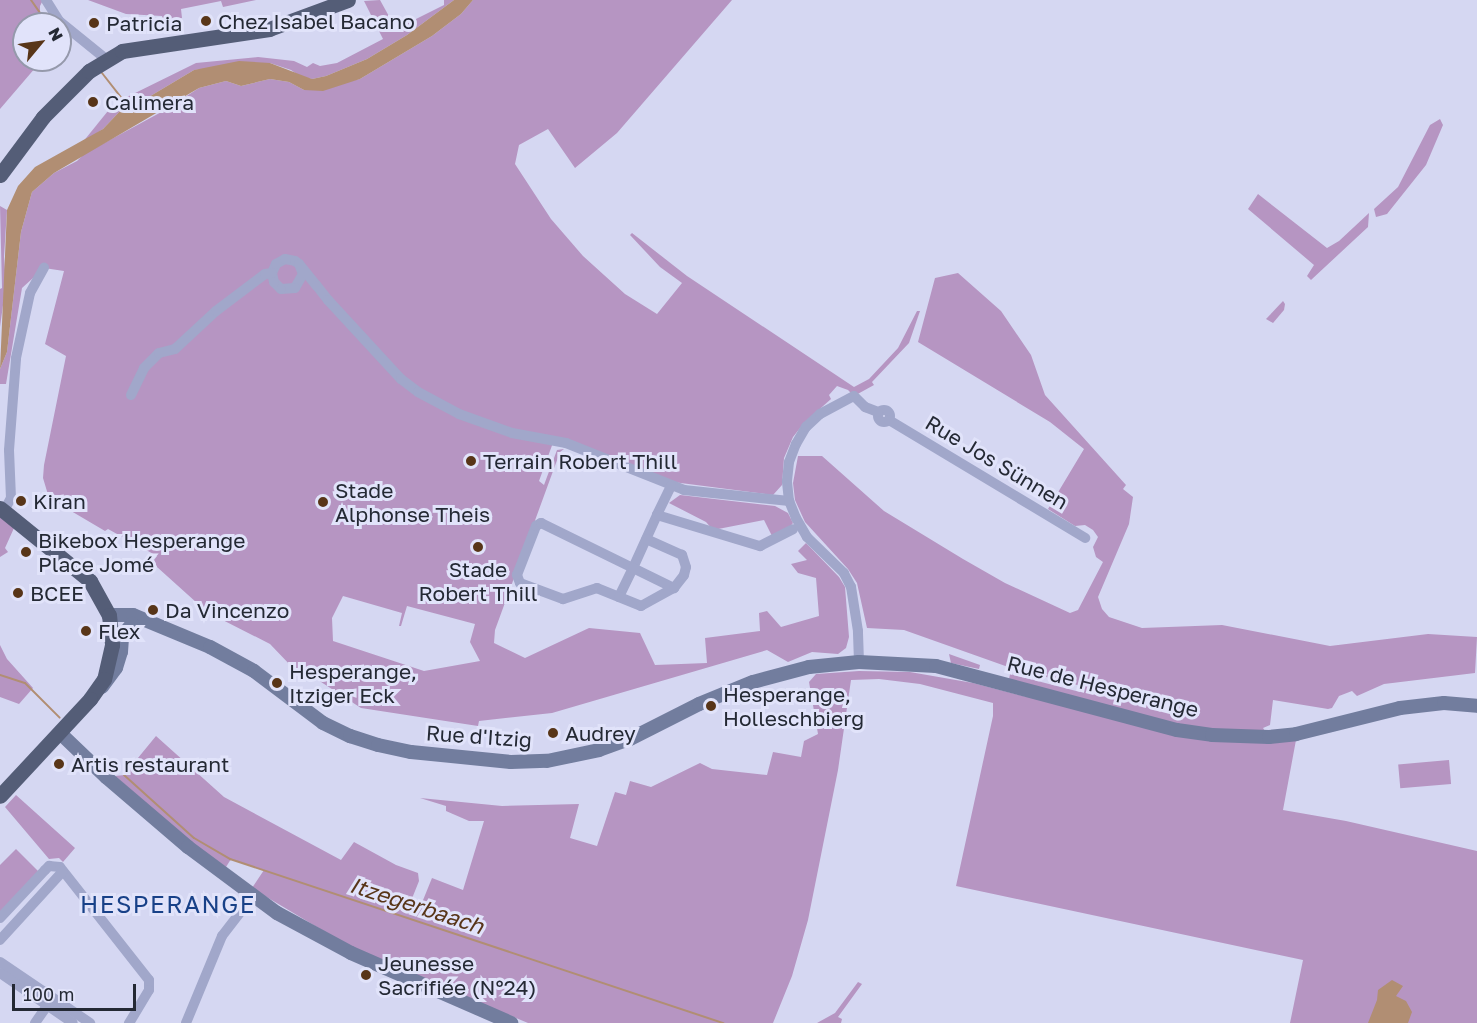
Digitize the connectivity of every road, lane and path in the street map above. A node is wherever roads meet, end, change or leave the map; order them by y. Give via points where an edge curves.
1 (46, 0) edge
2 (348, 0) edge
3 (106, 59) junction
4 (2, 169) edge
5 (299, 264) junction
6 (44, 268) dead end
7 (272, 273) junction
8 (295, 288) junction
9 (328, 300) junction
10 (131, 395) dead end
11 (671, 486) junction
12 (789, 501) junction
13 (2, 509) edge
14 (657, 515) junction
15 (793, 529) dead end
16 (1085, 538) dead end
17 (646, 539) junction
18 (633, 568) junction
19 (674, 588) junction
20 (619, 597) junction
21 (110, 621) junction
22 (147, 621) junction
23 (132, 624) junction
24 (859, 662) junction
25 (90, 699) junction
26 (1477, 706) edge
27 (60, 733) junction
28 (0, 796) edge
29 (63, 871) junction
30 (252, 897) junction
31 (0, 918) edge
32 (0, 940) edge
33 (0, 962) edge
34 (0, 973) edge
35 (50, 1001) junction
36 (192, 1021) edge
37 (34, 1023) edge
38 (73, 1023) edge
39 (90, 1023) edge
40 (129, 1023) edge
41 (511, 1023) edge

1 - 3 street via 59,21
2 - 3 main road via 269,28 140,46
3 - 4 main road via 43,117
5 - 7 street via 285,259 276,264
5 - 8 street via 303,274
5 - 9 street
6 - 13 street via 30,293 16,358 9,450 11,498
7 - 8 street via 281,289
7 - 10 street via 265,274 216,311 175,349 159,353 144,368
8 - 9 street via 312,290
9 - 11 street via 401,379 437,402 483,424 566,443
11 - 12 street
11 - 14 street
12 - 16 street, Rue Jos Sünnen via 787,481 796,444 820,414 854,396 878,412 880,422 889,420
12 - 24 street via 807,537 844,573 851,587
13 - 21 main road via 90,581
14 - 15 street via 760,546
14 - 17 street
17 - 18 street
17 - 19 street via 685,559 684,575
18 - 19 street
18 - 20 street
18 - 20 street via 541,523 536,525 517,575 520,583 563,599 597,588
19 - 20 street via 641,606
21 - 22 main road, Rue d'Itzig via 125,614
21 - 23 main road
21 - 25 main road via 110,662
22 - 23 main road
22 - 24 main road, Rue d'Itzig via 231,658 323,723 351,736 411,752 511,762 599,750 753,682 809,668
23 - 25 main road via 122,636 116,668
24 - 26 main road, Rue de Hesperange via 936,666 1177,730 1212,735 1269,737 1400,708 1444,703
25 - 27 main road
27 - 28 main road
27 - 30 main road via 106,777
29 - 31 street via 50,866
29 - 32 street
29 - 40 street via 149,980 149,990
30 - 36 street via 211,957
30 - 41 main road via 351,953
33 - 35 street
34 - 35 street
35 - 37 street
35 - 38 street
35 - 39 street

